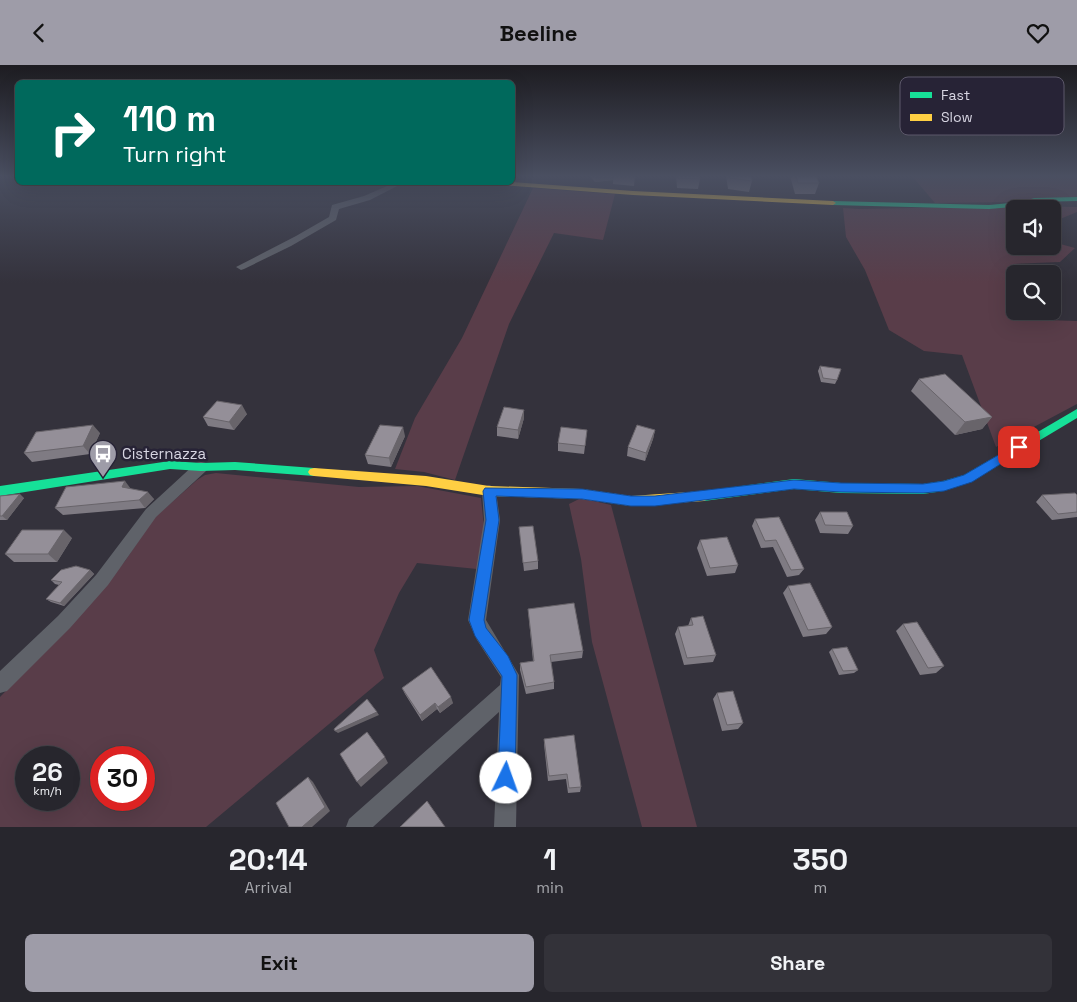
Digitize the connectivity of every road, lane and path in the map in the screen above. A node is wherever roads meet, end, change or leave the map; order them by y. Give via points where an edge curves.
1 (335, 212) edge
2 (241, 267) dead end
3 (1077, 413) edge
4 (201, 467) junction
5 (0, 491) edge
6 (489, 491) junction
7 (0, 684) edge
8 (509, 690) junction
9 (357, 827) edge
10 (505, 827) edge

1 - 2 street via 334,218 290,245
3 - 6 street via 968,478 923,489 794,484 655,501 582,494
4 - 5 street via 147,467
4 - 6 street via 236,466 426,481
4 - 7 street via 151,513 102,580
6 - 8 street via 492,520 477,620 480,631 510,675
8 - 9 street
8 - 10 street

